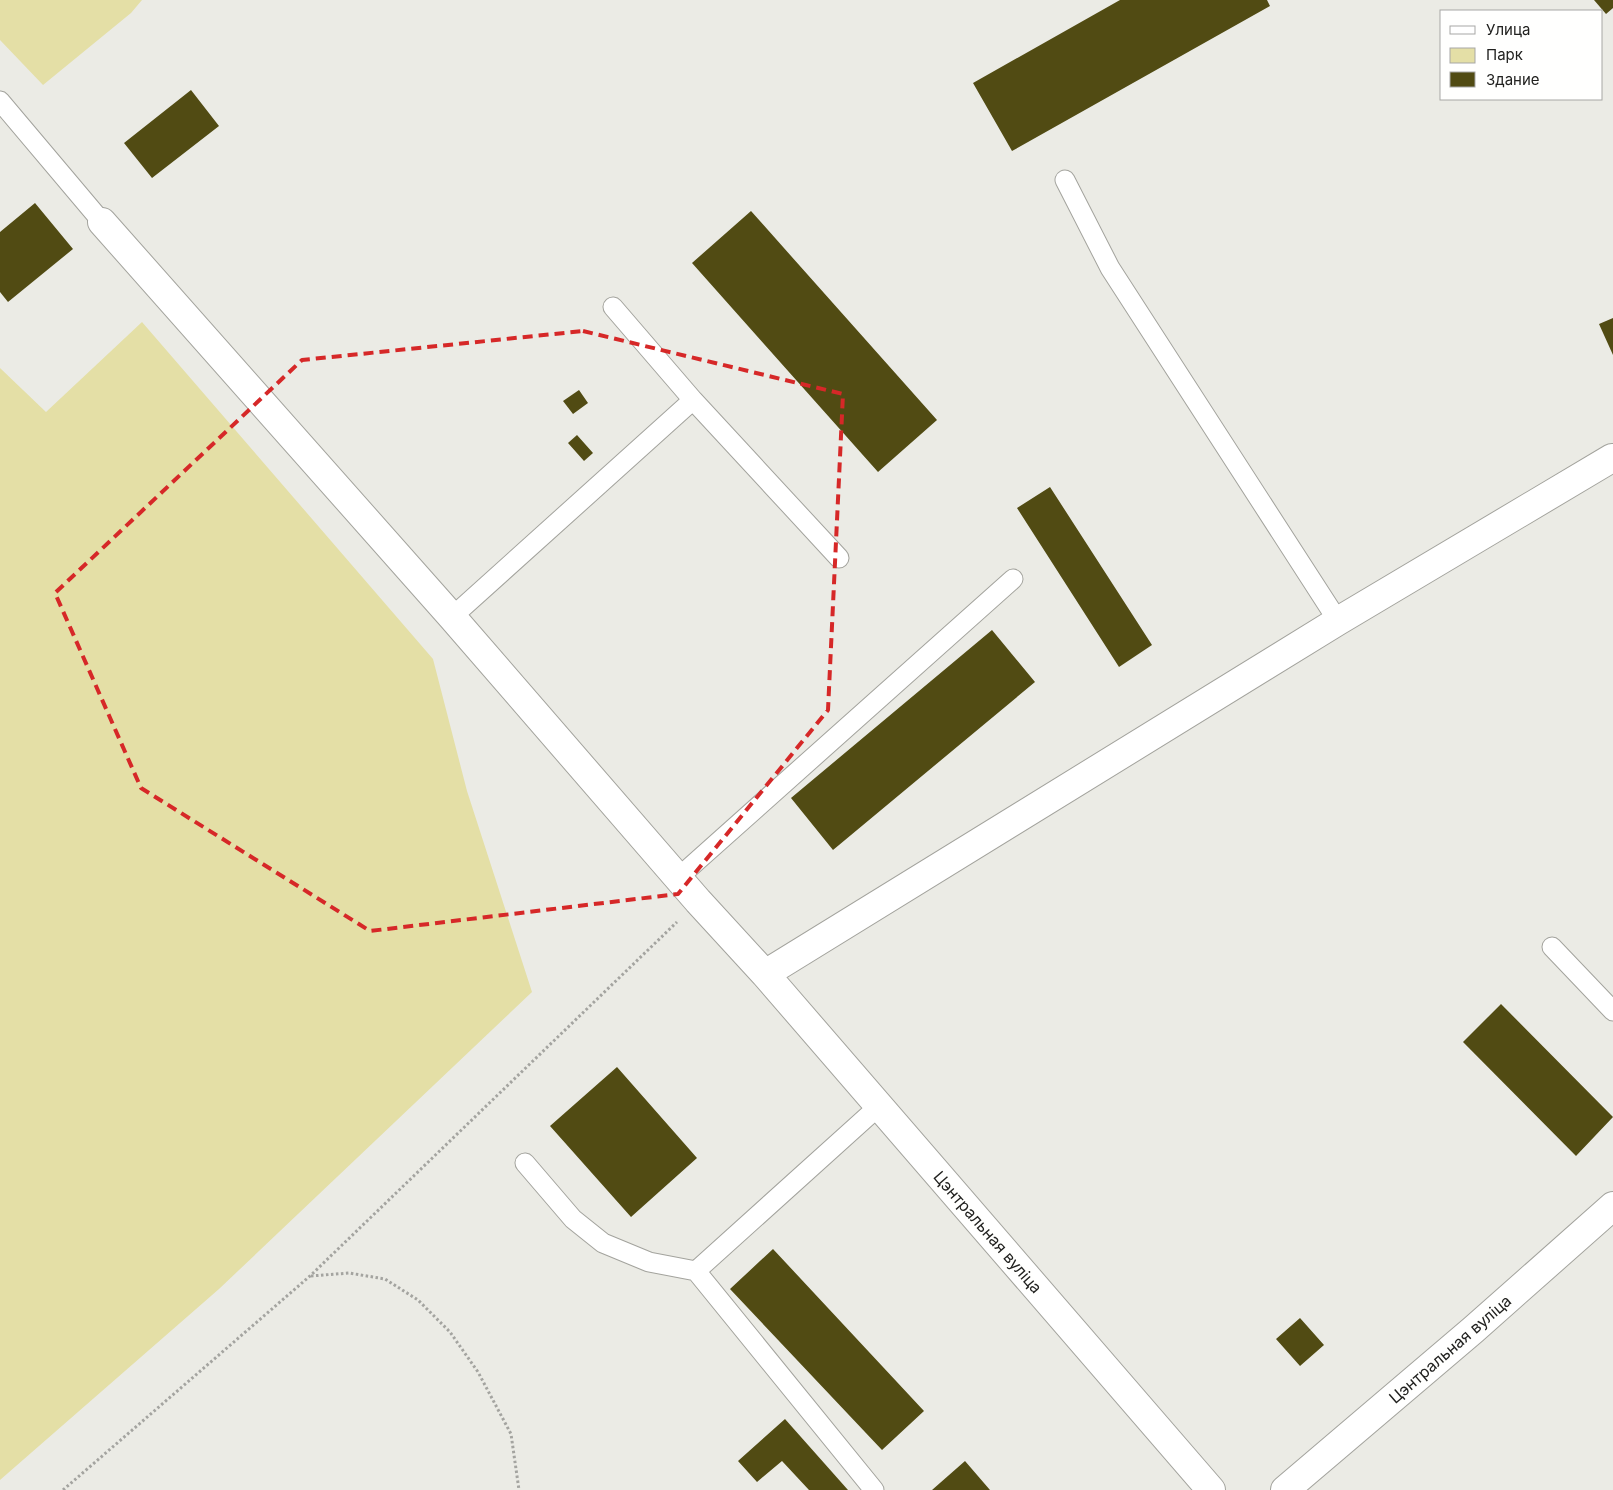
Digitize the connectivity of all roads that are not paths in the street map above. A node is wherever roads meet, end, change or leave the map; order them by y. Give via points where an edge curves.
1 (0, 101) edge
2 (1064, 180) dead end
3 (102, 222) joint
4 (613, 307) dead end
5 (692, 400) junction
6 (1613, 458) edge
7 (839, 558) dead end
8 (1013, 579) dead end
9 (452, 617) junction
10 (1338, 621) junction
11 (679, 878) junction
12 (1552, 947) dead end
13 (765, 974) junction
14 (1613, 1011) edge
15 (879, 1106) junction
16 (525, 1163) dead end
17 (1613, 1206) edge
18 (696, 1271) junction
19 (874, 1490) edge
20 (1211, 1490) edge
21 (1285, 1490) edge

1 - 3 lane
2 - 10 lane via 1110,268
3 - 9 street, Цэнтральная вуліца
4 - 5 lane
5 - 7 lane
5 - 9 lane
6 - 10 street
8 - 11 lane
9 - 11 street, Цэнтральная вуліца
10 - 13 street
11 - 13 street, Цэнтральная вуліца
12 - 14 lane
13 - 15 street, Цэнтральная вуліца
15 - 18 lane
15 - 20 street, Цэнтральная вуліца
16 - 18 lane via 573,1219 603,1243 649,1262
17 - 21 street, Цэнтральная вуліца via 1466,1337
18 - 19 lane

